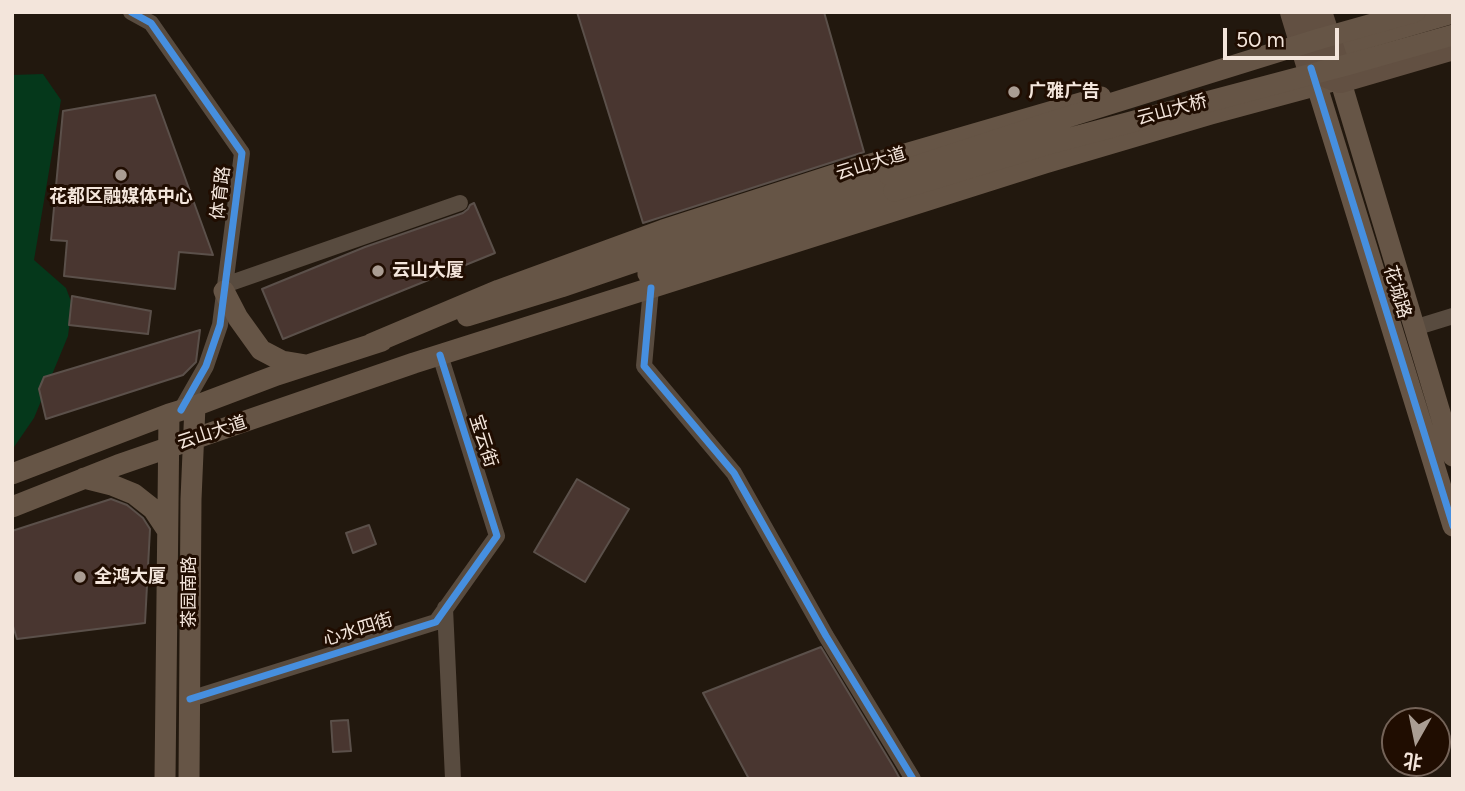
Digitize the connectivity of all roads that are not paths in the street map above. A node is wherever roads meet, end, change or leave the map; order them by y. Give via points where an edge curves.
1 (131, 12) edge
2 (1294, 12) edge
3 (1379, 12) edge
4 (1415, 12) edge
5 (1453, 13) edge
6 (1453, 35) edge
7 (1453, 46) edge
8 (1320, 52) edge
9 (891, 183) junction
10 (460, 203) dead end
11 (225, 288) junction
12 (651, 288) junction
13 (1453, 316) edge
14 (1414, 328) junction
15 (371, 344) junction
16 (440, 355) junction
17 (414, 363) junction
18 (308, 365) junction
19 (182, 410) junction
20 (193, 440) junction
21 (168, 447) junction
22 (1453, 456) edge
23 (12, 474) edge
24 (84, 478) junction
25 (12, 507) edge
26 (1453, 526) edge
27 (167, 530) junction
28 (497, 536) joint
29 (445, 608) junction
30 (190, 699) junction
31 (165, 779) edge
32 (189, 779) edge
33 (453, 779) edge
34 (913, 779) edge

1 - 11 street, 体育路 via 152,23 242,153
2 - 8 highway, 花城路
3 - 8 highway, 云山大道
4 - 9 main road, 云山大桥, bridge via 1057,120
5 - 8 main road
6 - 9 main road, 云山大桥, bridge
7 - 8 highway, 云山大道
8 - 12 main road, 云山大道 via 1211,114
8 - 14 main road, 花城路
8 - 15 main road, 云山大道 via 1077,103 843,172 563,265
8 - 26 main road, 花城路
9 - 15 main road, 云山大道
9 - 17 main road, 云山大道
10 - 11 street
11 - 18 main road via 237,318 261,350 282,361
11 - 19 street, 体育路 via 220,325 206,366
12 - 16 main road, 云山大道
12 - 34 street via 644,366 734,473
13 - 14 street
14 - 22 main road, 花城路
15 - 18 main road, 云山大道
16 - 17 main road, 云山大道
16 - 28 street, 宝云街
17 - 20 main road, 云山大道
18 - 19 main road, 云山大道
19 - 20 main road, 茶园南路
19 - 21 main road, 茶园南路
19 - 23 main road, 云山大道
20 - 21 main road, 云山大道
20 - 30 main road, 茶园南路
21 - 24 main road, 云山大道
21 - 27 main road, 茶园南路
24 - 25 main road, 云山大道
24 - 27 main road via 134,494 153,509
27 - 31 main road, 茶园南路
28 - 29 street, 心水四街
29 - 30 street, 心水四街 via 436,622
29 - 33 street
30 - 32 main road, 茶园南路

